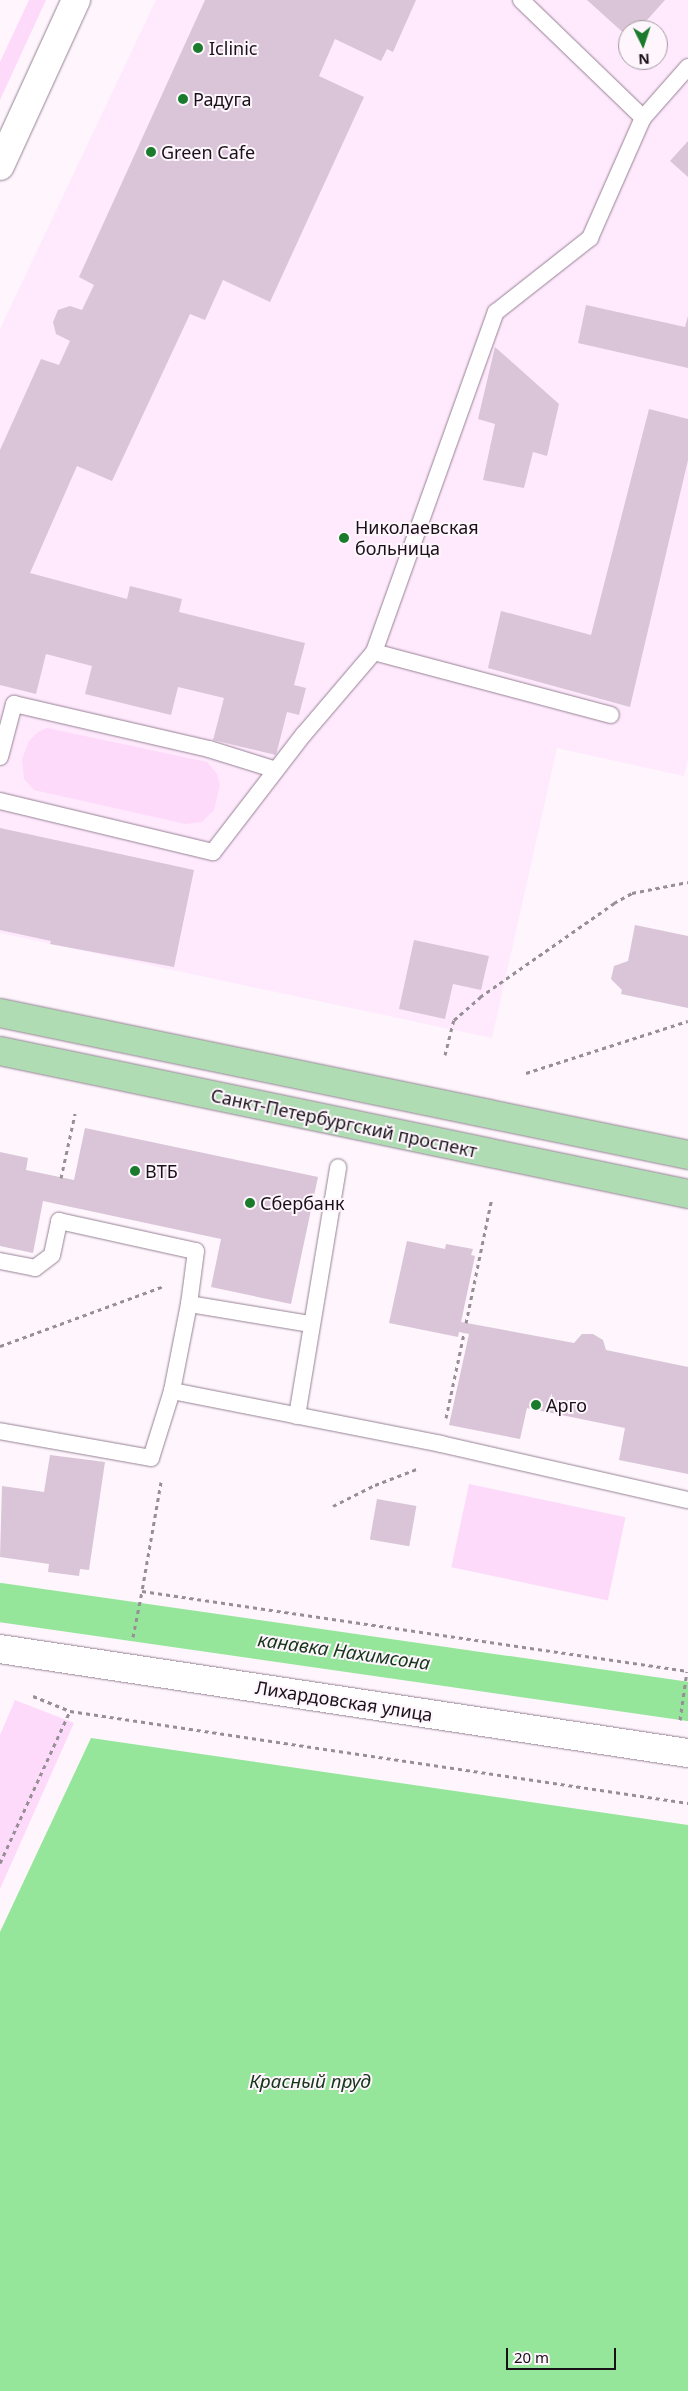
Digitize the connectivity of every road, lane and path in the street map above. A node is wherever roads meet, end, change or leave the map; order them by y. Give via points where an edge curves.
1 (76, 0) edge
2 (521, 0) edge
3 (688, 66) edge
4 (643, 118) junction
5 (0, 166) edge
6 (374, 652) junction
7 (611, 715) dead end
8 (0, 757) edge
9 (276, 770) junction
10 (0, 801) edge
11 (688, 882) edge
12 (0, 1013) edge
13 (688, 1021) edge
14 (0, 1051) edge
15 (445, 1056) dead end
16 (526, 1073) dead end
17 (75, 1114) dead end
18 (688, 1155) edge
19 (338, 1167) dead end
20 (61, 1178) dead end
21 (688, 1194) edge
22 (492, 1198) dead end
23 (0, 1261) edge
24 (193, 1276) junction
25 (190, 1304) junction
26 (466, 1323) dead end
27 (310, 1324) junction
28 (464, 1333) dead end
29 (0, 1346) edge
30 (172, 1391) junction
31 (297, 1416) junction
32 (0, 1431) edge
33 (441, 1444) junction
34 (163, 1474) dead end
35 (688, 1500) edge
36 (333, 1506) dead end
37 (142, 1591) junction
38 (133, 1639) dead end
39 (0, 1649) edge
40 (688, 1671) edge
41 (33, 1696) dead end
42 (70, 1711) junction
43 (680, 1718) dead end
44 (688, 1753) edge
45 (688, 1803) edge
46 (0, 1862) edge

1 - 5 street
2 - 4 lane
3 - 4 lane
4 - 6 lane via 590,238 496,312
6 - 7 lane
6 - 9 lane
8 - 9 lane via 14,704 209,748
9 - 10 lane via 213,852
11 - 15 path via 632,893 480,997 454,1020
12 - 18 main road
13 - 16 path
14 - 21 main road, Санкт-Петербургский проспект
17 - 20 path
19 - 27 lane
22 - 26 path
23 - 24 lane via 35,1268 52,1254 59,1222 196,1251
24 - 25 lane
24 - 29 path
25 - 27 lane
25 - 30 lane
27 - 31 lane
28 - 33 path
30 - 31 lane
30 - 32 lane via 151,1458
31 - 33 lane
33 - 35 lane
33 - 36 path via 432,1463 375,1485
34 - 37 path
37 - 38 path
37 - 40 path
39 - 44 street, Лихардовская улица
40 - 43 path
41 - 42 path
42 - 45 path
42 - 46 path

